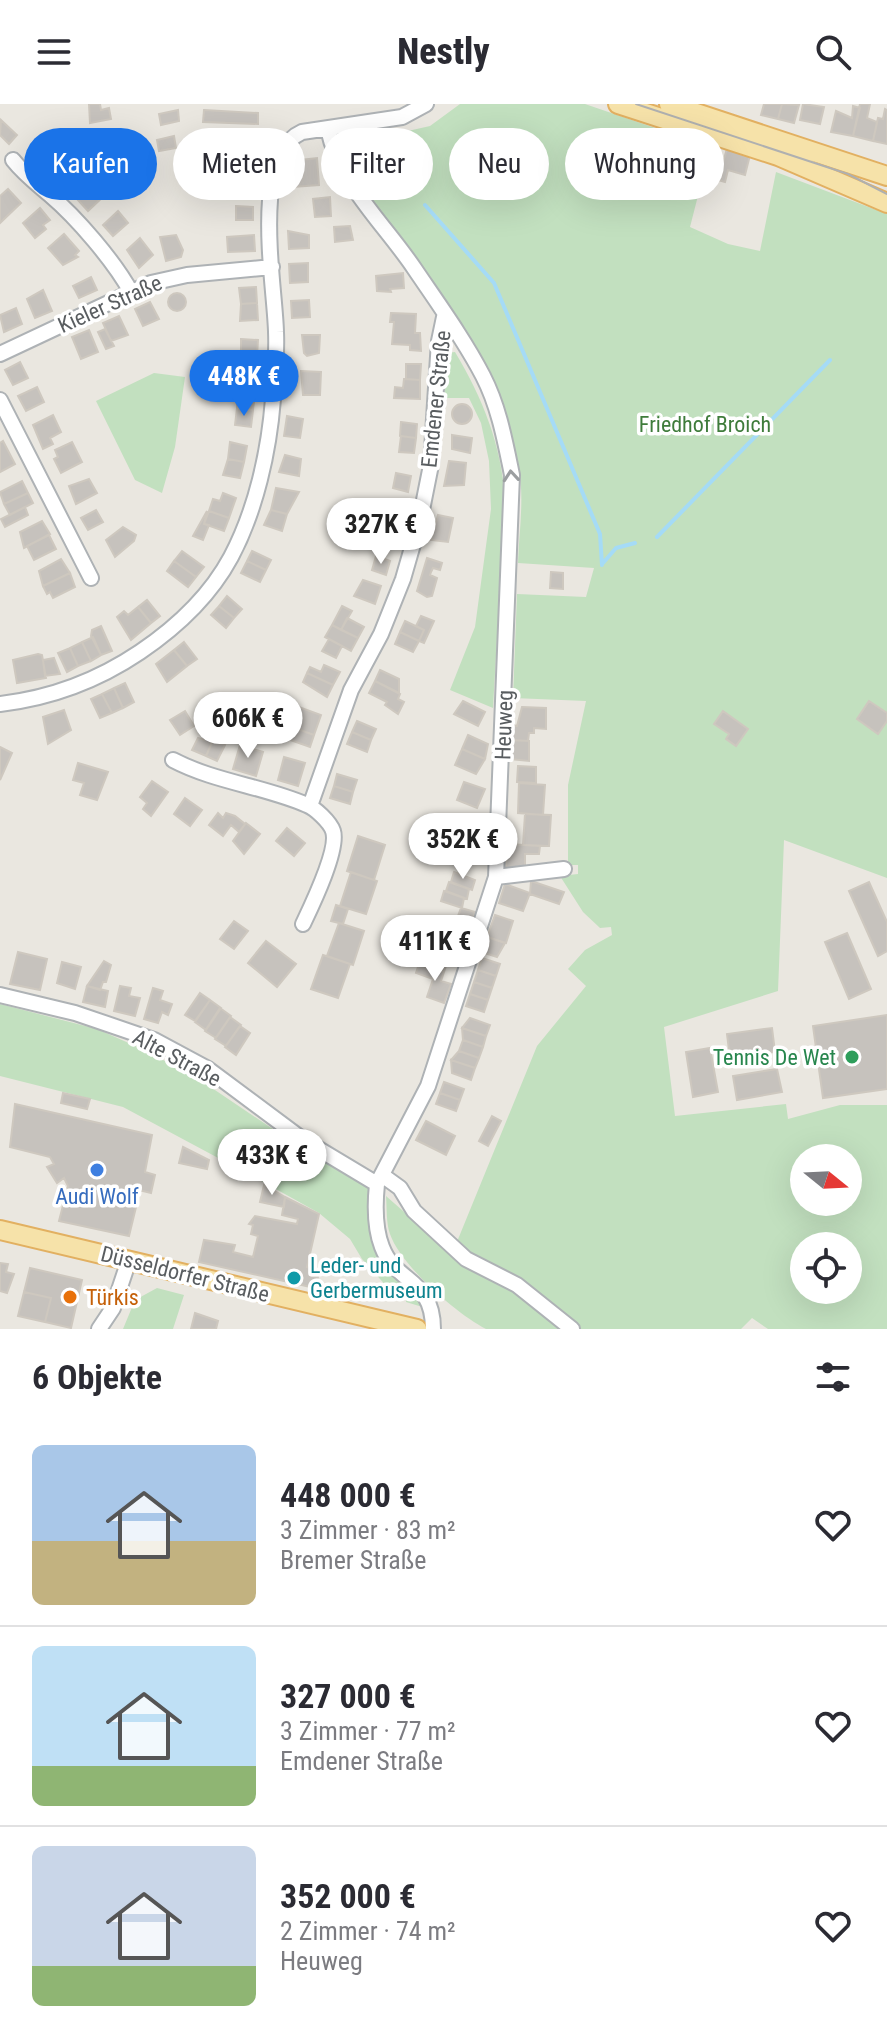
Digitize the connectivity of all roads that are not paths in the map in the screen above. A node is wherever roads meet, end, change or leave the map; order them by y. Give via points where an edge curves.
1 (426, 104) edge
2 (669, 104) edge
3 (626, 105) edge
4 (334, 128) edge
5 (321, 130) edge
6 (13, 160) dead end
7 (887, 164) edge
8 (866, 169) junction
9 (887, 176) edge
10 (361, 200) edge
11 (887, 203) edge
12 (272, 267) junction
13 (131, 292) junction
14 (444, 317) junction
15 (0, 354) edge
16 (0, 400) edge
17 (5, 422) edge
18 (91, 578) dead end
19 (0, 704) edge
20 (173, 760) dead end
21 (310, 806) junction
22 (564, 869) dead end
23 (496, 877) junction
24 (303, 924) dead end
25 (0, 995) edge
26 (380, 1180) junction
27 (0, 1230) edge
28 (129, 1260) junction
29 (99, 1329) edge
30 (417, 1329) edge
31 (433, 1329) edge
32 (572, 1329) edge

1 - 4 street via 402,117
2 - 8 main road
3 - 11 main road via 778,156
5 - 12 street via 290,137 281,151 269,210
6 - 13 street via 122,275
7 - 8 street
8 - 9 main road
10 - 14 street, Heuweg via 414,267
12 - 13 street, Kieler Straße via 175,276
12 - 19 street via 273,402 262,466 231,557 200,602 170,632 126,662 73,689
13 - 15 street, Kieler Straße
14 - 21 street, Emdener Straße via 431,465 420,520 403,579 345,704
23 -> 14 street, Heuweg via 512,475 502,425 483,377
16 - 17 street
17 - 18 street
20 - 21 street via 198,773
21 - 24 street via 328,824 333,840
22 - 23 street
23 - 26 street, Heuweg via 428,1086
25 - 26 street, Alte Straße via 154,1040 208,1069 302,1139
26 - 31 street, Heuweg via 375,1201 382,1247 430,1302
26 - 32 street, Alte Straße via 400,1188 414,1211 466,1259 517,1285
27 - 28 main road, Düsseldorfer Straße
28 - 29 street via 113,1308
28 - 30 main road, Düsseldorfer Straße

